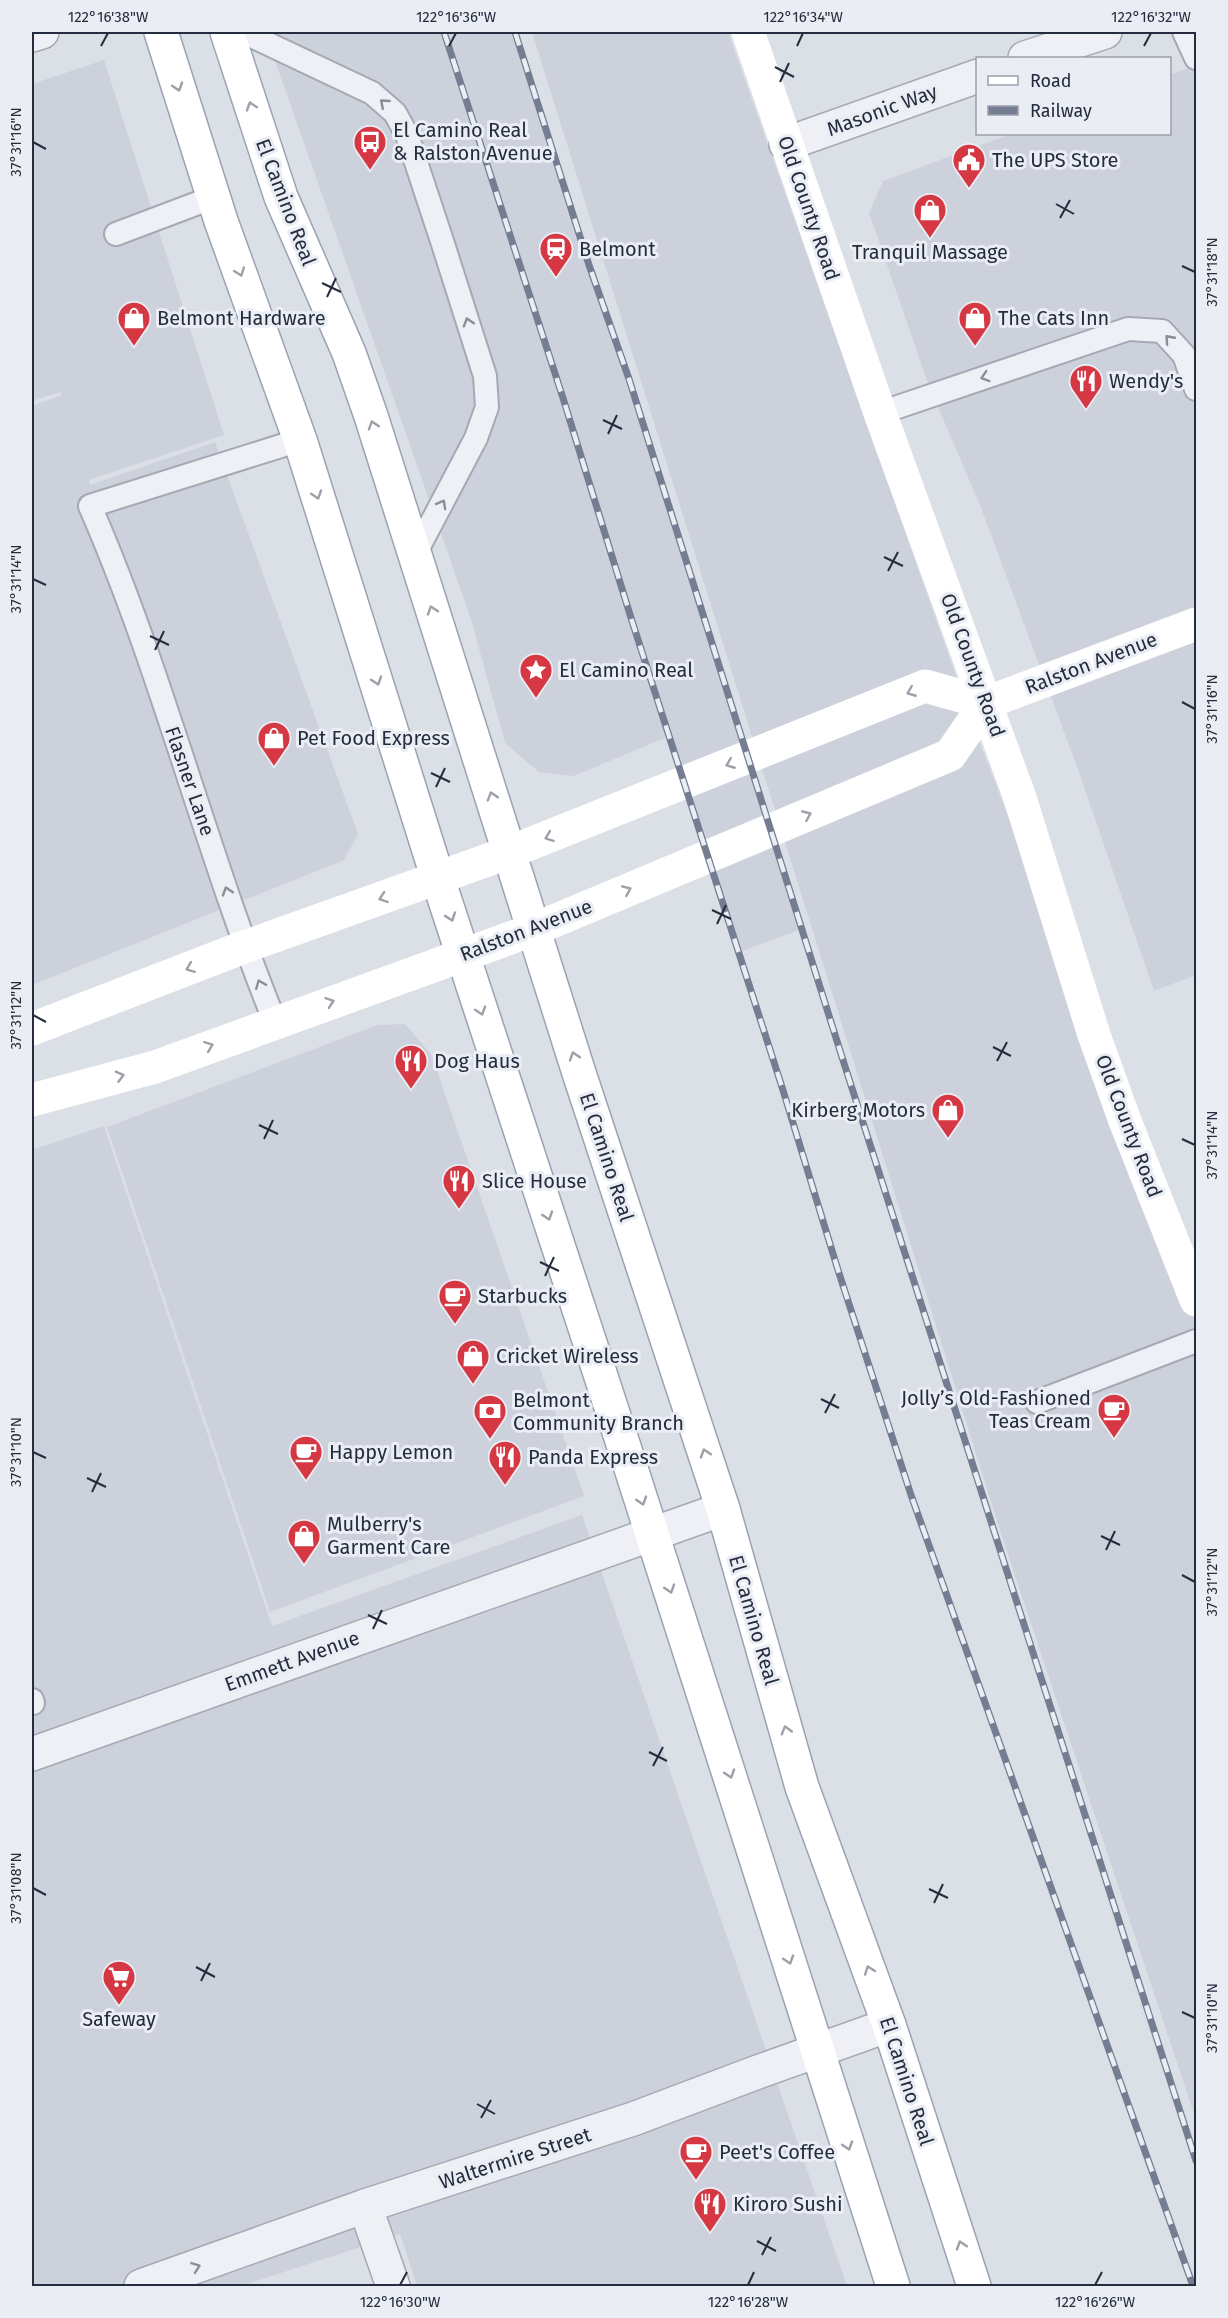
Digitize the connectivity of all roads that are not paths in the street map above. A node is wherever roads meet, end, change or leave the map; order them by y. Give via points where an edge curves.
1 (42, 32) edge
2 (161, 32) edge
3 (226, 32) edge
4 (243, 32) edge
5 (748, 32) edge
6 (1105, 32) edge
7 (1184, 32) edge
8 (32, 35) edge
9 (1028, 57) edge
10 (1197, 58) edge
11 (976, 77) edge
12 (786, 144) junction
13 (214, 197) junction
14 (116, 234) dead end
15 (1197, 389) edge
16 (880, 412) junction
17 (300, 440) junction
18 (414, 556) junction
19 (1197, 624) edge
20 (987, 703) junction
21 (510, 852) junction
22 (438, 879) junction
23 (535, 929) junction
24 (244, 947) junction
25 (464, 955) junction
26 (275, 1022) junction
27 (32, 1029) edge
28 (32, 1100) edge
29 (1197, 1300) edge
30 (1197, 1341) edge
31 (1036, 1402) dead end
32 (723, 1509) junction
33 (652, 1533) junction
34 (32, 1754) edge
35 (889, 2025) junction
36 (818, 2049) junction
37 (365, 2206) junction
38 (141, 2286) edge
39 (393, 2286) edge
40 (893, 2286) edge
41 (974, 2286) edge

1 - 8 street
2 -> 13 main road
18 -> 3 main road, El Camino Real via 349,354 281,197
18 -> 4 lane via 476,438 487,407 485,376 443,244 407,135 395,113 372,93
5 - 12 main road, Old County Road
6 - 9 street
7 - 10 lane
11 - 12 street, Masonic Way
12 - 16 main road, Old County Road
13 - 14 lane
13 -> 17 main road
15 -> 16 lane via 1184,355 1162,331 1128,329
16 - 20 main road, Old County Road
17 -> 22 main road
24 -> 17 lane, Flasner Lane via 208,834 90,506
21 -> 18 main road, El Camino Real
19 - 20 main road, Ralston Avenue
20 -> 21 main road via 925,686
23 -> 20 main road, Ralston Avenue via 950,755
20 - 29 main road, Old County Road via 1094,1035
21 - 22 main road
21 - 23 main road, El Camino Real
22 -> 24 main road
22 -> 25 main road
23 - 25 main road, Ralston Avenue
32 -> 23 main road, El Camino Real
26 -> 24 lane, Flasner Lane
24 -> 27 main road
26 -> 25 main road, Ralston Avenue
25 -> 33 main road
28 -> 26 main road, Ralston Avenue via 155,1067
30 - 31 lane
32 - 33 street, Emmett Avenue
35 -> 32 main road, El Camino Real via 802,1787
33 - 34 street, Emmett Avenue
33 -> 36 main road
35 - 36 street, Waltermire Street
41 -> 35 main road, El Camino Real
36 - 37 street, Waltermire Street via 633,2119
36 -> 40 main road
38 -> 37 street, Waltermire Street
37 - 39 street

